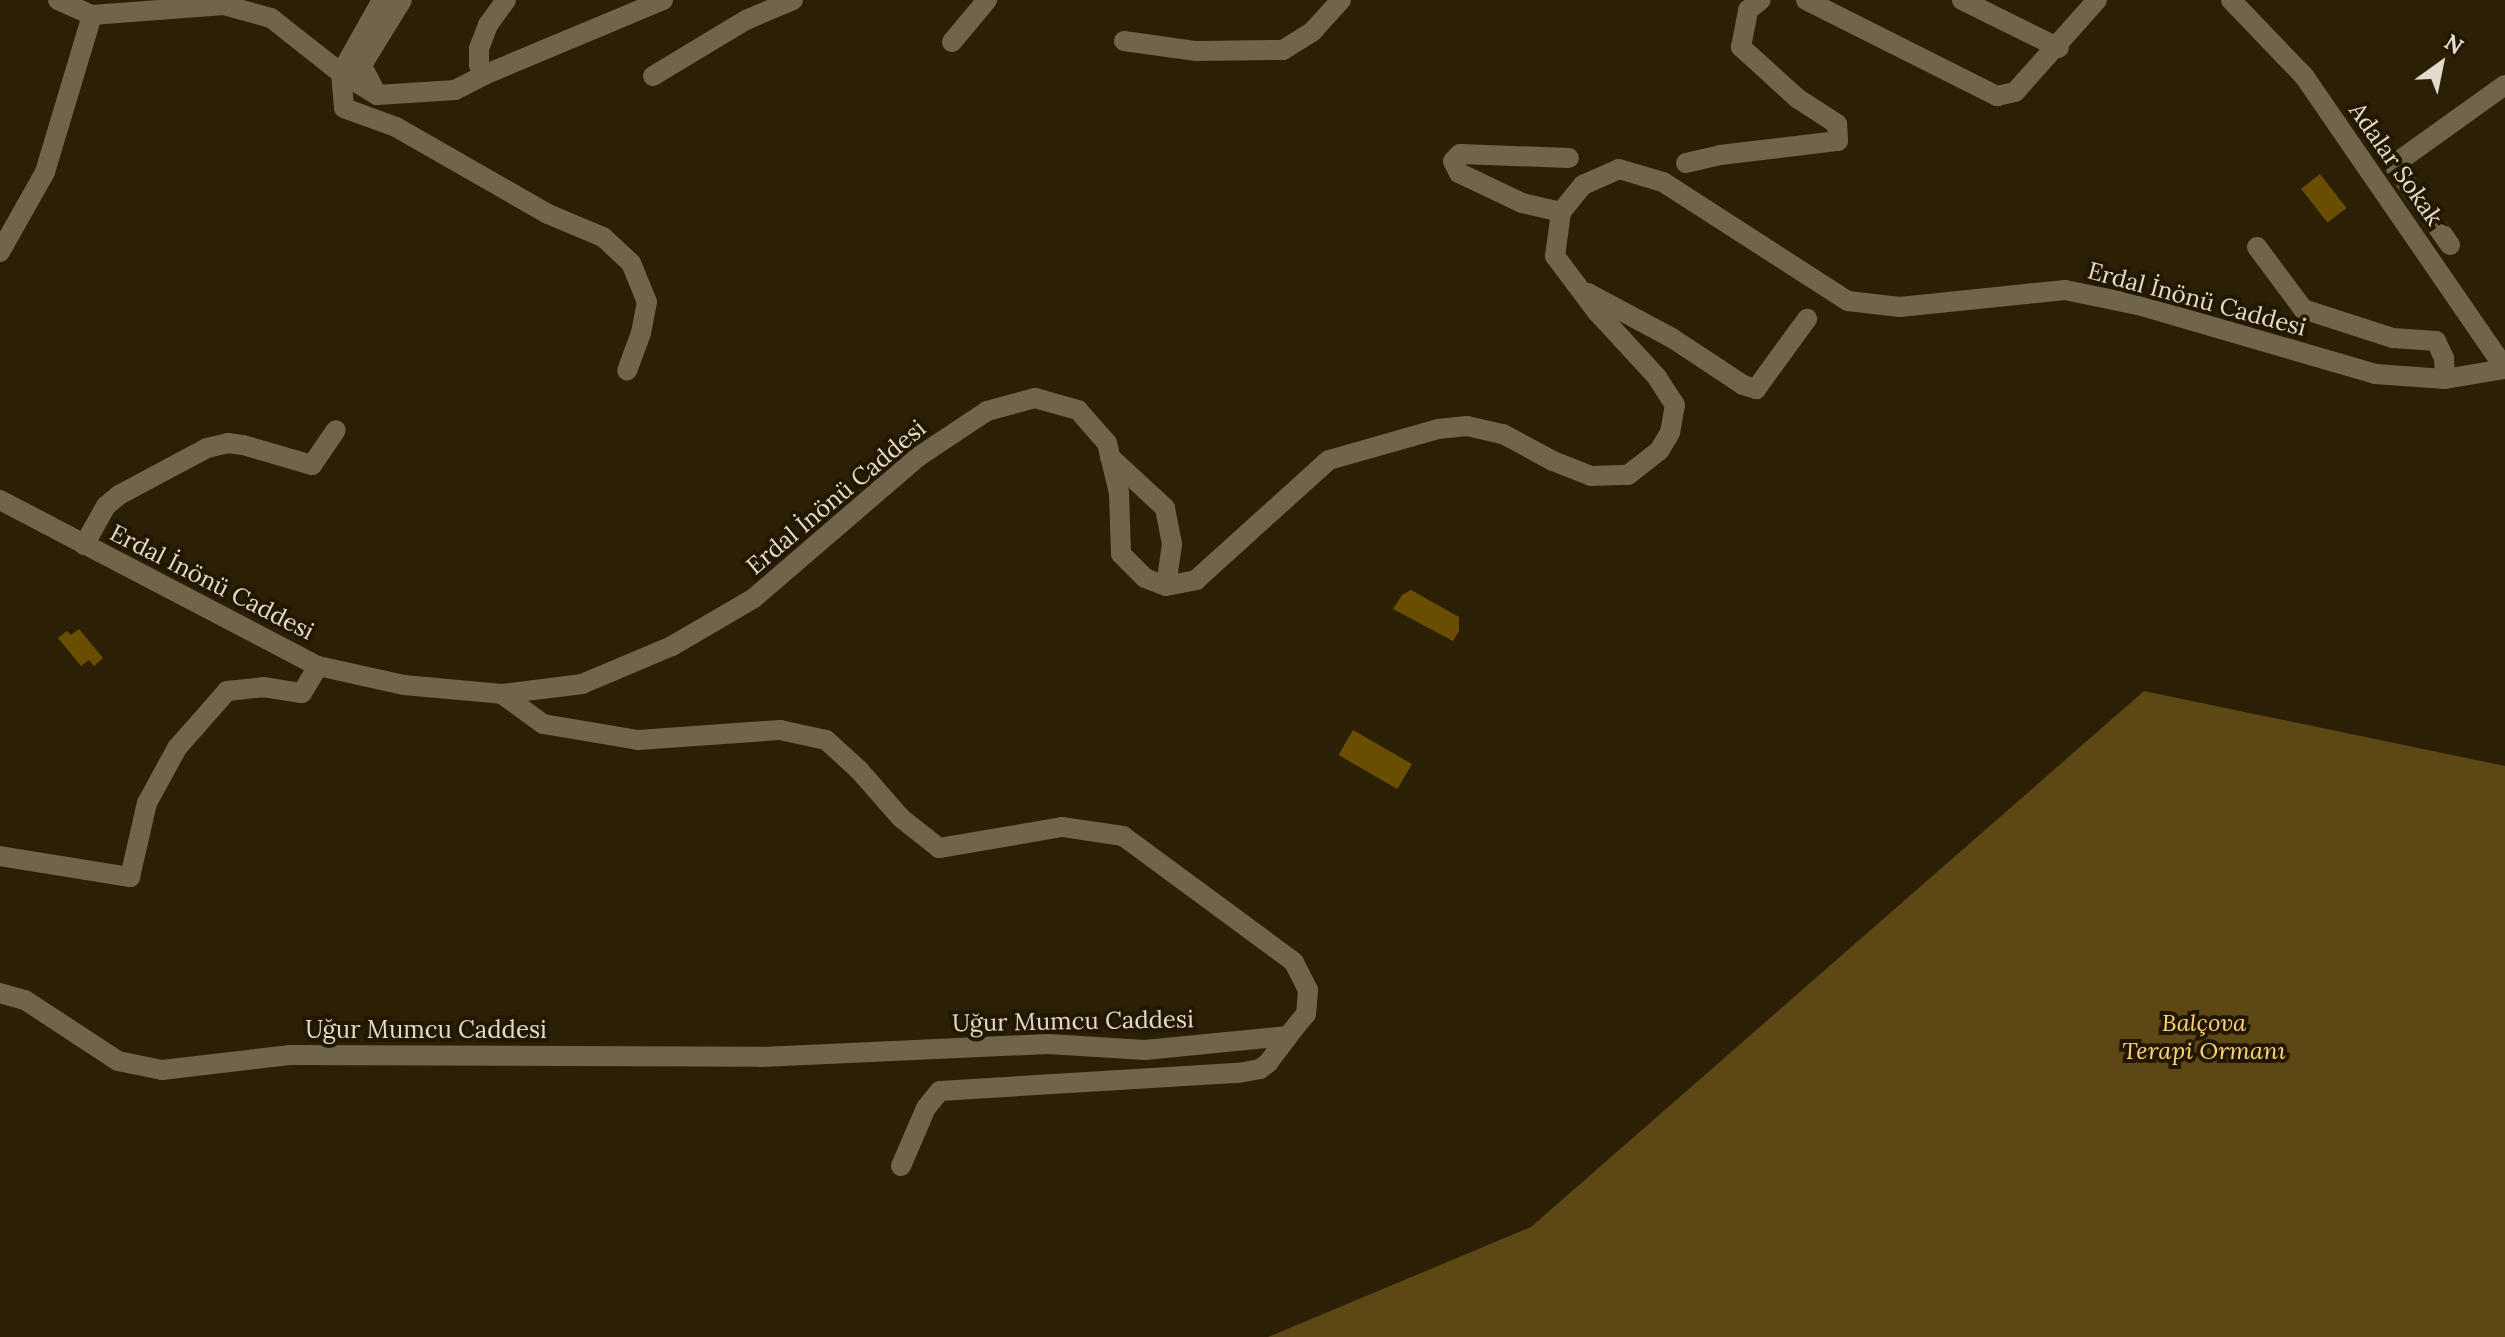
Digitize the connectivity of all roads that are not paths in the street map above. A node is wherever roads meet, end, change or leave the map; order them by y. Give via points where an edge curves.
1 (58, 0) edge
2 (382, 0) edge
3 (402, 0) edge
4 (506, 0) edge
5 (663, 0) edge
6 (793, 0) edge
7 (987, 0) edge
8 (1341, 0) edge
9 (1761, 0) edge
10 (1806, 0) edge
11 (1962, 0) edge
12 (2231, 0) edge
13 (2094, 5) edge
14 (92, 15) junction
15 (1124, 41) dead end
16 (952, 42) dead end
17 (2059, 48) junction
18 (341, 73) junction
19 (484, 75) junction
20 (653, 76) dead end
21 (2505, 85) edge
22 (377, 95) junction
23 (1569, 158) dead end
24 (1686, 163) dead end
25 (1561, 212) junction
26 (2450, 245) dead end
27 (2257, 247) dead end
28 (0, 252) edge
29 (1580, 290) junction
30 (1807, 319) dead end
31 (2505, 369) edge
32 (627, 371) dead end
33 (2445, 379) junction
34 (336, 430) dead end
35 (1110, 457) junction
36 (0, 500) edge
37 (84, 545) junction
38 (1166, 586) junction
39 (318, 666) junction
40 (502, 694) junction
41 (0, 856) edge
42 (0, 993) edge
43 (1288, 1036) junction
44 (901, 1166) dead end

1 - 14 street
2 - 18 street
3 - 22 street via 362,65
4 - 19 street via 479,48
5 - 19 street
6 - 20 street via 746,20
7 - 16 street
8 - 15 street via 1312,32 1283,50 1196,51
9 - 24 street via 1748,10 1741,47 1797,98 1837,124 1838,141
10 - 17 street via 1997,96 2015,92
11 - 17 street
12 - 31 street, Adalar Sokak via 2304,76
13 - 17 street
14 - 18 street via 224,5 271,18
14 - 28 street via 45,172
18 - 22 street
18 - 32 street via 344,108 396,127 548,214 603,237 631,263 647,302
19 - 22 street via 455,90
21 - 26 street via 2396,163
23 - 25 street via 1460,154 1453,161 1459,173 1522,203
25 - 29 street via 1555,256
25 - 33 street, Erdal İnönü Caddesi via 1583,185 1619,169 1663,182 1848,301 1900,307 2065,290 2138,305 2375,374
27 - 33 street via 2303,309 2393,338 2436,341
29 - 30 street via 1756,389
29 - 38 street via 1675,405 1670,433 1659,451 1628,475 1591,476 1503,434 1467,426 1438,429 1329,460 1196,580
31 - 33 street, Erdal İnönü Caddesi
34 - 37 street via 312,465 243,445 207,448 119,495 106,506
35 - 38 street via 1165,508 1172,544
35 - 38 street, Erdal İnönü Caddesi via 1119,493 1121,554 1145,578
35 - 40 street, Erdal İnönü Caddesi via 1107,443 1078,410 1035,398 987,411 918,457 754,598 686,638 582,684
36 - 37 street, Erdal İnönü Caddesi
37 - 39 street, Erdal İnönü Caddesi
39 - 40 street, Erdal İnönü Caddesi via 404,685
39 - 41 street via 302,693 263,687 227,691 217,702 177,748 147,803 130,877
40 - 43 street via 543,724 638,740 780,730 826,740 901,818 939,848 1062,827 1123,836 1294,962 1308,990 1306,1014
42 - 43 street, Uğur Mumcu Caddesi via 25,1000 118,1061 162,1070 289,1055 761,1057 1048,1044 1145,1050
43 - 44 street via 1260,1069 1238,1073 940,1091 926,1108

